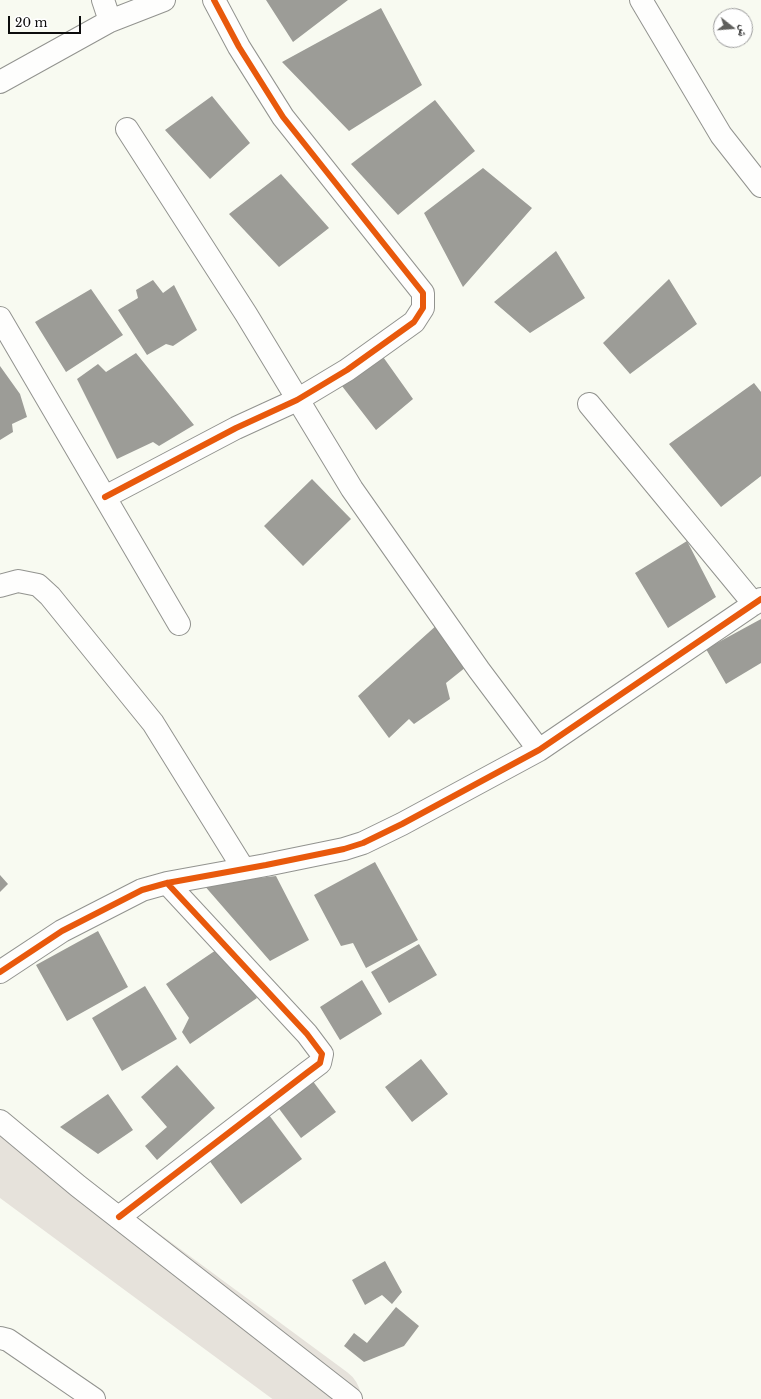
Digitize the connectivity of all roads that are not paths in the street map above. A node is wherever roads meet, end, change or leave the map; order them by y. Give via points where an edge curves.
1 (102, 0) edge
2 (164, 0) edge
3 (214, 0) edge
4 (641, 0) edge
5 (110, 21) junction
6 (0, 82) edge
7 (127, 129) dead end
8 (761, 186) edge
9 (0, 318) edge
10 (297, 400) junction
11 (589, 404) dead end
12 (105, 497) junction
13 (0, 586) edge
14 (758, 601) edge
15 (179, 624) dead end
16 (539, 750) junction
17 (243, 868) junction
18 (167, 883) junction
19 (0, 972) edge
20 (0, 1121) edge
21 (119, 1217) junction
22 (0, 1338) edge
23 (94, 1399) edge
24 (351, 1399) edge

1 - 5 street
2 - 5 street
3 - 10 street via 239,47 283,117 423,293 423,308 414,322 347,370
4 - 8 street via 721,135
5 - 6 street
7 - 10 street via 246,314
9 - 12 street
10 - 12 street via 236,428
10 - 16 street via 352,489 479,670
11 - 14 street
12 - 15 street
13 - 17 street via 18,580 38,585 50,596 153,723
14 - 16 street
16 - 17 street via 363,843
17 - 18 street
18 - 19 street via 142,890 112,904 62,931
18 - 21 street via 307,1034 322,1054 320,1063
20 - 21 street
21 - 24 street
22 - 23 street via 8,1340

